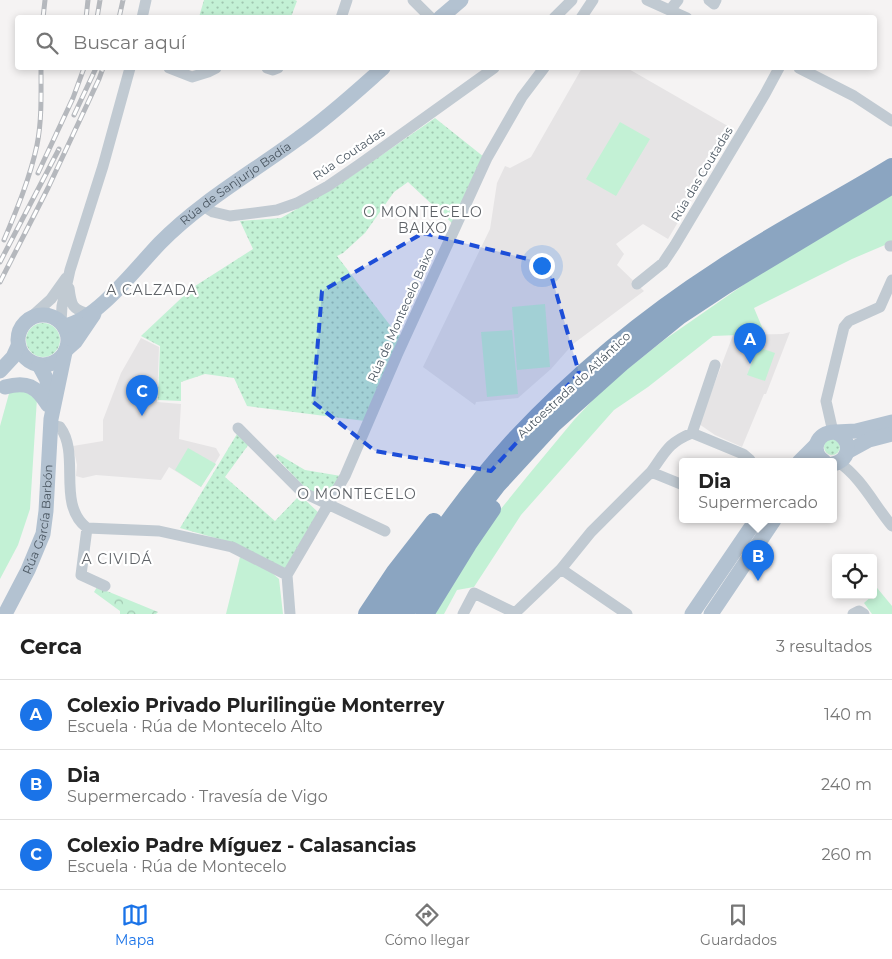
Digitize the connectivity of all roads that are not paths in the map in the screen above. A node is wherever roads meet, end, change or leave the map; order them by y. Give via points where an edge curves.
1 (146, 0) edge
2 (347, 0) edge
3 (413, 0) edge
4 (461, 0) edge
5 (572, 0) edge
6 (592, 0) edge
7 (648, 0) edge
8 (678, 0) edge
9 (709, 0) edge
10 (716, 0) edge
11 (670, 10) junction
12 (143, 15) edge
13 (342, 15) edge
14 (428, 15) edge
15 (444, 15) edge
16 (557, 15) edge
17 (583, 15) edge
18 (681, 15) edge
19 (129, 70) edge
20 (174, 70) edge
21 (212, 70) edge
22 (381, 70) edge
23 (491, 70) edge
24 (542, 70) edge
25 (778, 70) edge
26 (804, 70) edge
27 (892, 121) edge
28 (892, 167) edge
29 (892, 185) edge
30 (203, 206) junction
31 (70, 270) junction
32 (892, 280) edge
33 (68, 283) junction
34 (637, 284) dead end
35 (94, 312) junction
36 (30, 318) junction
37 (63, 324) junction
38 (18, 346) junction
39 (66, 351) junction
40 (37, 365) junction
41 (715, 365) dead end
42 (0, 371) edge
43 (2, 390) edge
44 (50, 416) junction
45 (238, 428) dead end
46 (889, 429) edge
47 (835, 432) junction
48 (692, 433) junction
49 (511, 444) junction
50 (816, 445) junction
51 (748, 458) edge
52 (803, 458) edge
53 (829, 458) edge
54 (837, 458) edge
55 (837, 459) edge
56 (837, 461) edge
57 (516, 464) junction
58 (651, 472) junction
59 (679, 484) edge
60 (328, 505) junction
61 (754, 523) edge
62 (772, 523) edge
63 (892, 526) edge
64 (86, 528) junction
65 (385, 531) dead end
66 (561, 569) junction
67 (287, 575) junction
68 (104, 586) dead end
69 (5, 614) edge
70 (290, 614) edge
71 (367, 614) edge
72 (387, 614) edge
73 (406, 614) edge
74 (426, 614) edge
75 (463, 614) edge
76 (627, 614) edge
77 (692, 614) edge
78 (711, 614) edge
79 (852, 614) edge
80 (864, 614) edge

1 - 12 street
2 - 13 street
3 - 14 street
4 - 15 main road
5 - 16 street
6 - 17 street
7 - 11 street
8 - 11 street
9 - 10 street via 714,4
11 - 18 street
19 - 31 street
20 - 21 street via 192,77
22 - 30 main road, Rúa de Sanjurjo Badía via 327,117
23 - 30 street, Rúa Coutadas via 360,164 297,204 230,216
24 - 60 street, Rúa de Montecelo Baixo via 522,97 487,158 345,476
25 - 34 street, Rúa das Coutadas via 675,245 663,263
26 - 27 street via 854,96
28 - 49 highway, Autoestrada do Atlántico via 721,268 669,303 611,349
29 - 57 highway, Autoestrada do Atlántico via 679,316 562,416
30 - 35 main road, Rúa de Sanjurjo Badía via 162,241
31 - 33 street
31 - 36 street via 51,299
32 - 47 street via 880,307 844,327 826,401
33 - 35 street via 72,305 80,312
33 - 37 street via 62,306
35 - 37 main road, Rúa de Sanjurjo Badía via 76,323
35 - 39 main road, Rúa de Sanjurjo Badía
36 - 37 main road via 47,315
36 - 38 main road via 19,330
37 - 39 main road via 68,333
38 - 40 main road via 28,361
38 - 42 main road
39 - 40 main road via 49,365
39 - 44 main road, Rúa García Barbón
40 - 43 main road via 25,370
40 - 44 main road, Rúa García Barbón via 47,380
41 - 48 street
43 - 44 main road via 23,384 37,390
44 - 64 street via 67,440 72,501 76,517
44 - 69 main road, Rúa García Barbón via 43,534
45 - 60 street via 302,492
46 - 47 main road
46 - 55 main road
47 - 50 main road via 824,434
47 - 54 main road via 847,442
48 - 51 street
48 - 58 street via 671,444
49 - 71 highway via 474,475 394,572
49 - 72 highway, Autoestrada do Atlántico via 442,529
50 - 52 main road
50 - 53 main road via 818,455
56 - 63 street via 861,484
57 - 73 highway, Autoestrada do Atlántico via 457,537
57 - 74 highway via 508,489 468,544
58 - 59 street
58 - 66 street via 591,532
60 - 65 street
60 - 67 street, Rúa de Montecelo Baixo
61 - 77 main road
62 - 78 main road
64 - 67 street via 159,531 232,547
64 - 68 street via 81,575
66 - 75 street via 515,613 474,593
66 - 76 street
67 - 70 street
79 - 80 street via 859,611

